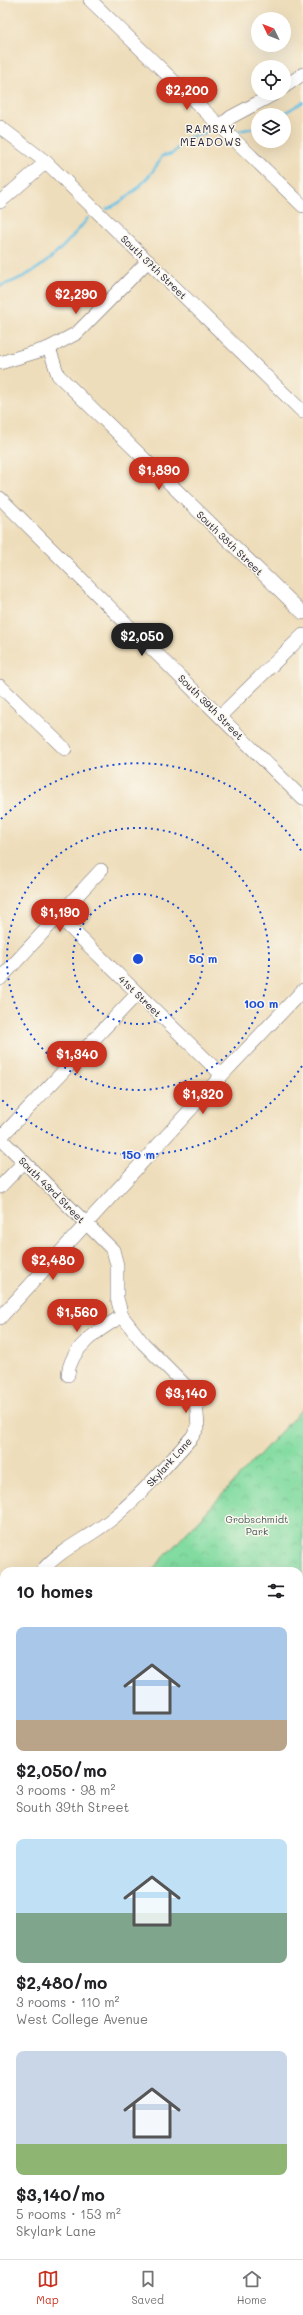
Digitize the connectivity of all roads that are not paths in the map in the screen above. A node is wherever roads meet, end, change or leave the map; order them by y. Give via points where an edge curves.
1 (90, 0) edge
2 (303, 74) edge
3 (291, 82) edge
4 (263, 100) edge
5 (220, 126) junction
6 (0, 127) edge
7 (46, 162) junction
8 (0, 202) edge
9 (303, 206) edge
10 (148, 261) junction
11 (49, 348) junction
12 (0, 364) edge
13 (303, 412) edge
14 (0, 498) edge
15 (303, 613) edge
16 (303, 635) edge
17 (0, 686) edge
18 (220, 716) junction
19 (65, 749) dead end
20 (303, 798) edge
21 (101, 870) dead end
22 (58, 916) junction
23 (0, 979) edge
24 (303, 990) edge
25 (137, 994) junction
26 (222, 1075) junction
27 (0, 1138) edge
28 (24, 1162) junction
29 (0, 1187) edge
30 (87, 1226) junction
31 (122, 1316) junction
32 (0, 1318) edge
33 (68, 1375) dead end
34 (46, 1567) edge

1 - 5 street
2 - 3 street
4 - 5 street
5 - 9 street
6 - 7 street, South 37th Street
7 - 8 street
7 - 10 street, South 37th Street
10 - 11 street via 77,332
10 - 13 street, South 37th Street
11 - 12 street
11 - 15 street, South 38th Street via 58,375
14 - 18 street, South 39th Street
16 - 18 street
17 - 19 street
18 - 20 street, South 39th Street
21 - 22 street
22 - 23 street
22 - 25 street, 41st Street
24 - 26 street
25 - 26 street, 41st Street
25 - 27 street
26 - 30 street
27 - 28 street, South 43rd Street
28 - 29 street
28 - 30 street, South 43rd Street
30 - 31 street, Skylark Lane via 113,1250 117,1265 117,1298
30 - 32 street
31 - 33 street via 84,1343 75,1354
31 - 34 street, Skylark Lane via 143,1344 189,1389 196,1400 198,1427 192,1437 132,1502 112,1520

